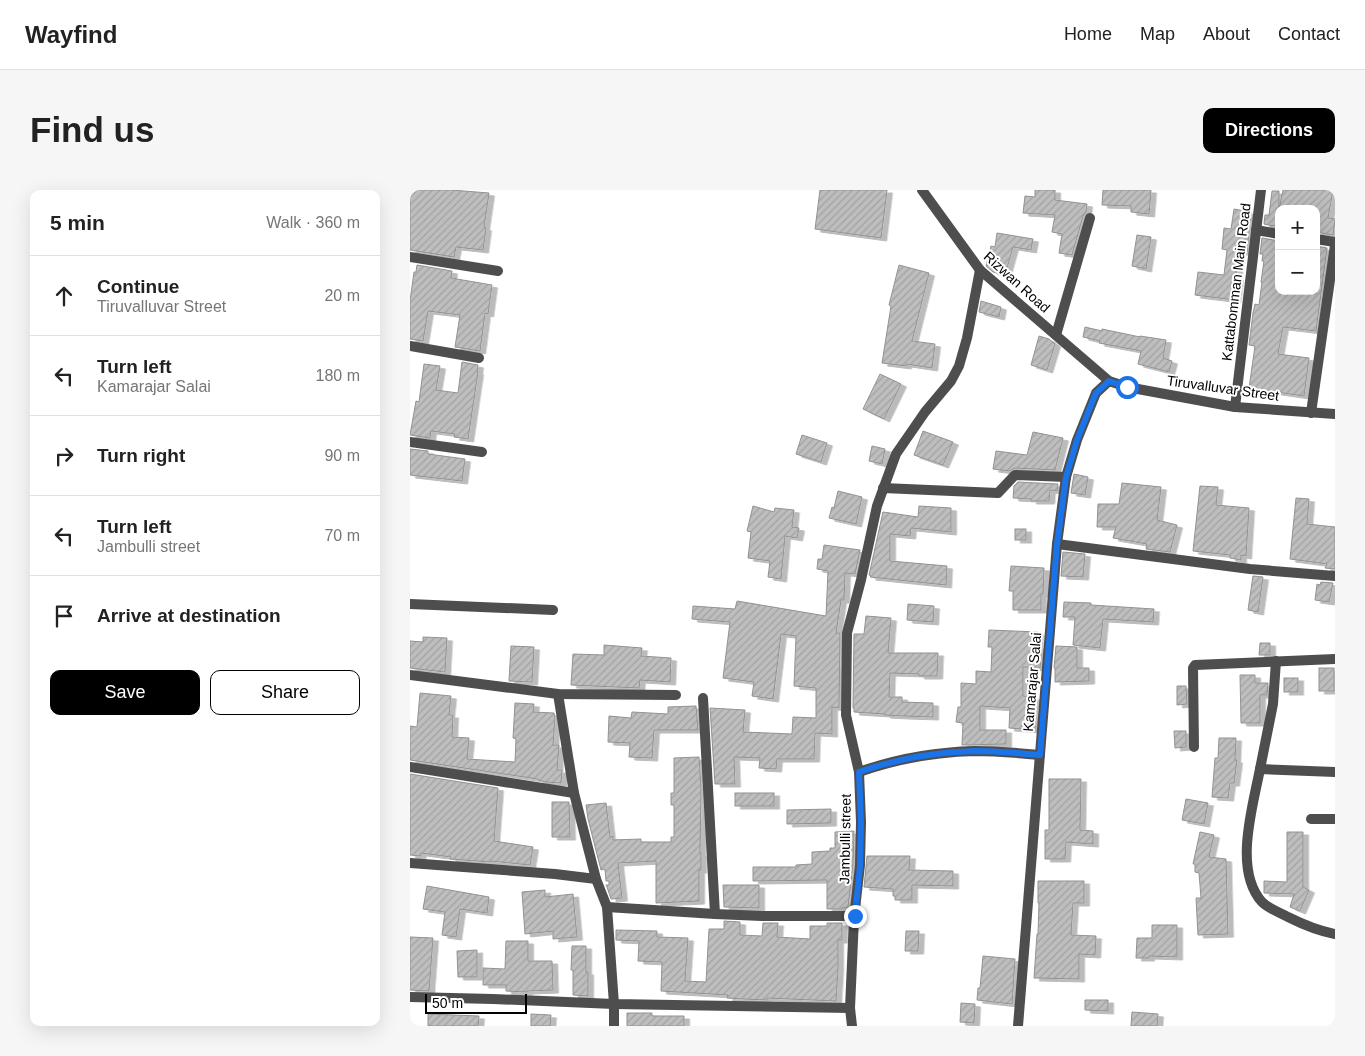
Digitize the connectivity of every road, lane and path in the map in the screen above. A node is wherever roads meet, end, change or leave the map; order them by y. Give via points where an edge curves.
1 (922, 190) edge
2 (1261, 190) edge
3 (1090, 218) dead end
4 (1256, 230) junction
5 (1275, 233) edge
6 (1320, 240) edge
7 (1335, 244) edge
8 (410, 257) edge
9 (980, 270) junction
10 (498, 271) dead end
11 (1330, 313) edge
12 (1056, 335) junction
13 (410, 346) edge
14 (479, 358) dead end
15 (1109, 381) junction
16 (1235, 407) junction
17 (1311, 413) junction
18 (1335, 414) edge
19 (410, 442) edge
20 (482, 452) dead end
21 (1066, 477) junction
22 (883, 488) junction
23 (1057, 544) junction
24 (1335, 576) edge
25 (410, 604) edge
26 (553, 610) dead end
27 (1335, 659) edge
28 (1276, 661) junction
29 (410, 675) edge
30 (558, 694) junction
31 (676, 695) dead end
32 (703, 698) dead end
33 (1194, 747) dead end
34 (1040, 755) junction
35 (410, 767) edge
36 (1260, 768) junction
37 (859, 772) junction
38 (1335, 772) edge
39 (574, 793) junction
40 (1311, 819) dead end
41 (1335, 819) edge
42 (410, 863) edge
43 (596, 879) junction
44 (607, 907) junction
45 (714, 914) junction
46 (855, 916) junction
47 (1335, 934) edge
48 (410, 996) edge
49 (614, 1004) junction
50 (850, 1008) junction
51 (614, 1026) edge
52 (852, 1026) edge
53 (1018, 1026) edge

1 - 9 street, Rizwan Road
2 - 4 street, Kattabomman Main Road
3 - 12 street
4 - 5 street
4 - 16 street, Kattabomman Main Road
6 - 7 street
7 - 11 street
8 - 10 street
9 - 12 street, Rizwan Road
9 - 22 street, Jambulli street via 959,366 896,454
11 - 17 street
12 - 15 street, Rizwan Road
13 - 14 street
15 - 16 street, Tiruvalluvar Street
15 - 21 street, Kamarajar Salai via 1096,393
16 - 17 street, Tiruvalluvar Street
17 - 18 street, Tiruvalluvar Street
19 - 20 street
21 - 22 street via 1014,475 998,493
21 - 23 street, Kamarajar Salai
22 - 37 street, Jambulli street via 847,633 846,716
23 - 24 street via 1250,569
23 - 34 street, Kamarajar Salai
25 - 26 street
27 - 28 street
28 - 33 street via 1195,665
28 - 36 street via 1273,704
29 - 30 street
30 - 31 street
30 - 39 street
32 - 45 street
34 - 37 street via 976,751 933,754 887,762
34 - 53 street, Kamarajar Salai
35 - 39 street
36 - 38 street
36 - 47 street via 1247,849 1251,884 1267,906 1296,921
37 - 46 street, Jambulli street via 861,831
39 - 43 street
40 - 41 street
42 - 43 street
43 - 44 street
44 - 45 street
44 - 49 street
45 - 46 street
46 - 50 street, Jambulli street
48 - 49 street
49 - 50 street
49 - 51 street
50 - 52 street, Jambulli street

